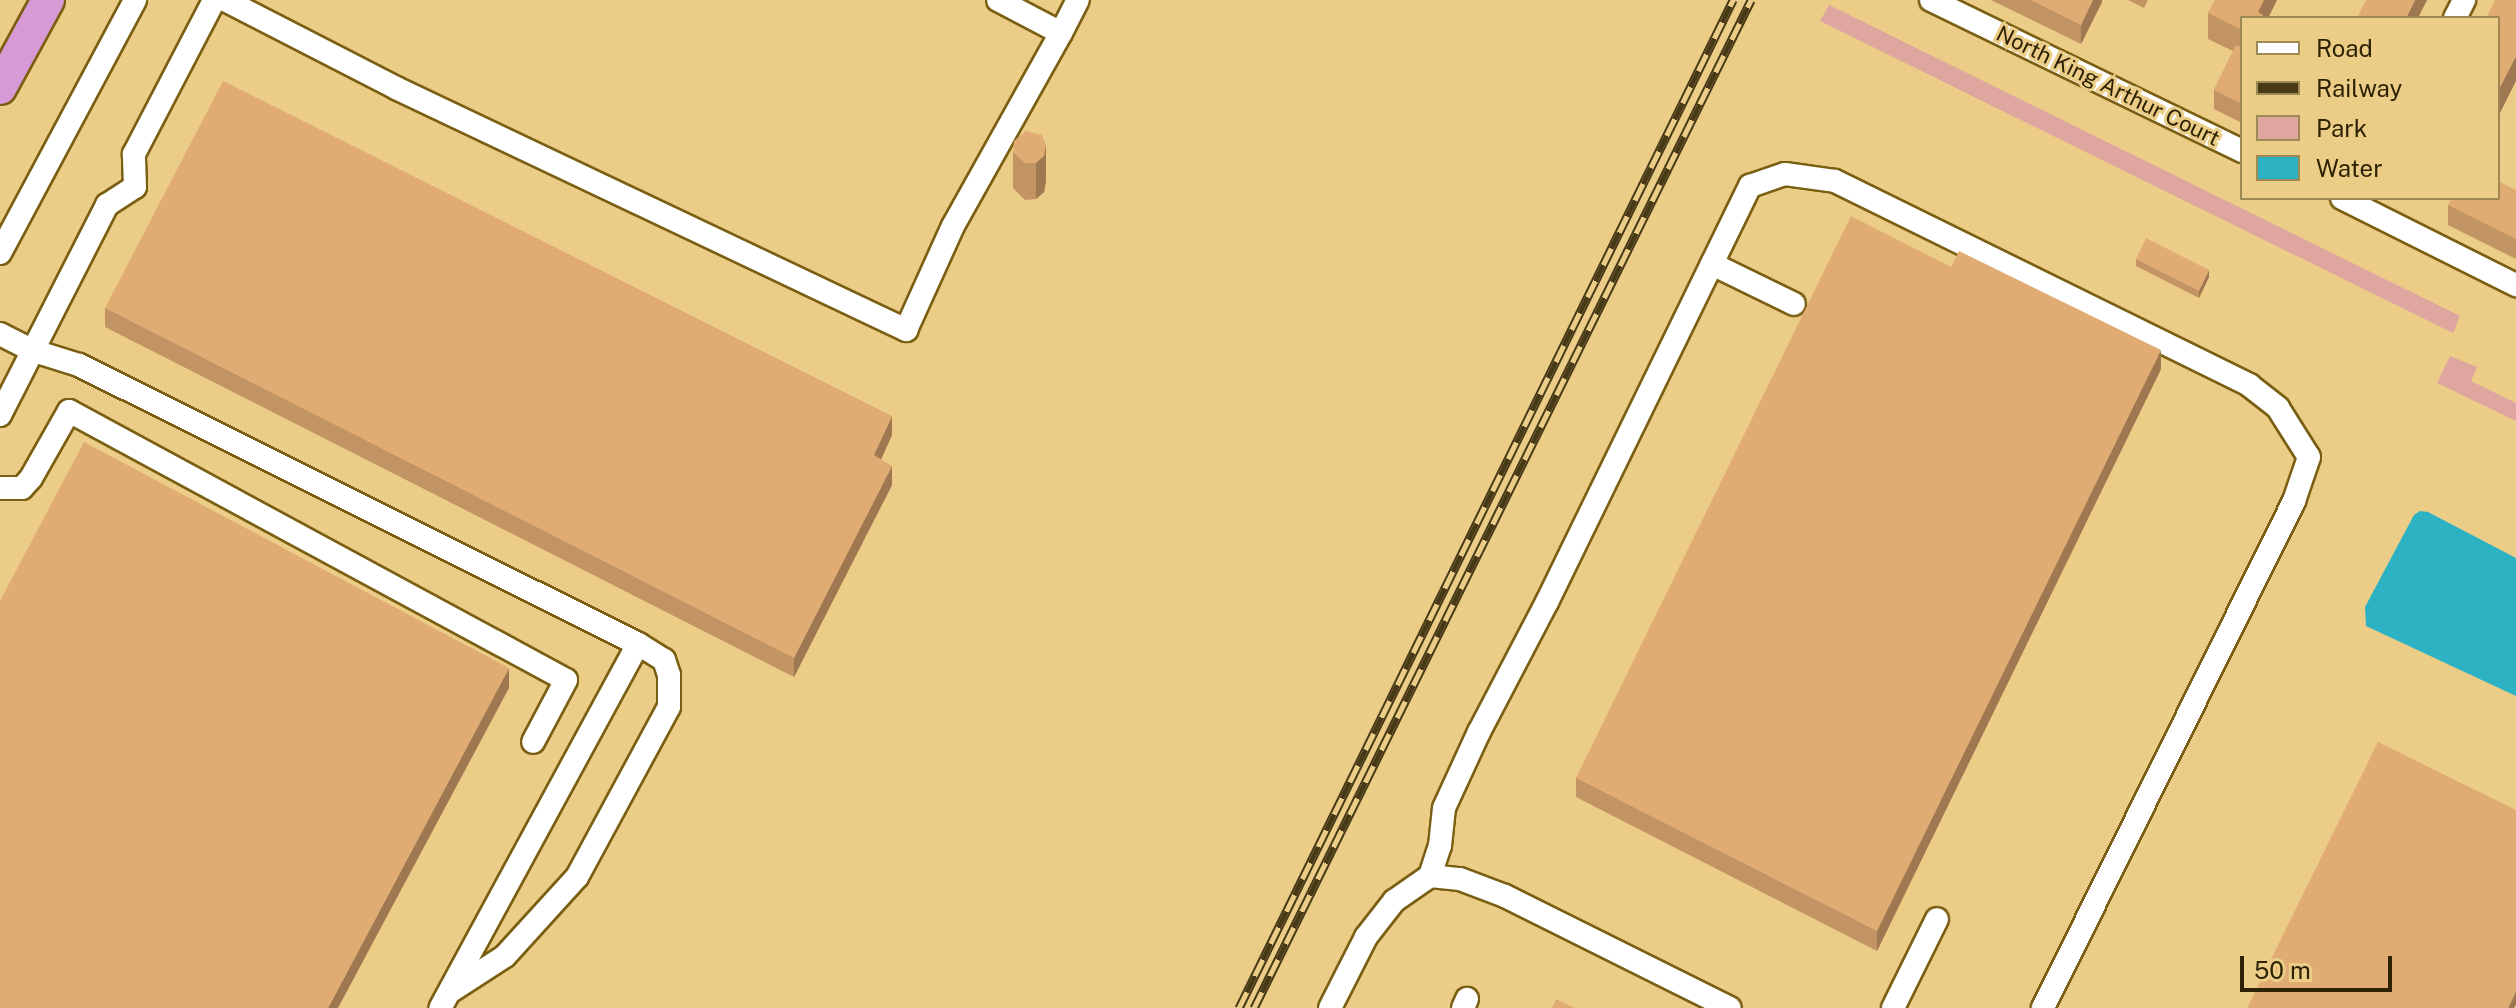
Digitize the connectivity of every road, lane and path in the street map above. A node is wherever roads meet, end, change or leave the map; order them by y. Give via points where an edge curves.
1 (48, 0) edge
2 (135, 0) edge
3 (214, 0) edge
4 (225, 0) edge
5 (998, 0) edge
6 (1078, 0) edge
7 (1931, 0) edge
8 (1061, 33) junction
9 (0, 88) edge
10 (2240, 150) edge
11 (2355, 201) edge
12 (0, 253) edge
13 (1712, 264) junction
14 (2516, 285) edge
15 (1794, 304) dead end
16 (0, 334) edge
17 (34, 351) junction
18 (0, 415) edge
19 (0, 488) edge
20 (638, 644) junction
21 (533, 742) dead end
22 (1430, 876) junction
23 (1937, 919) dead end
24 (444, 1001) edge
25 (1330, 1008) edge
26 (1730, 1008) edge
27 (1893, 1008) edge
28 (2043, 1008) edge

1 - 9 highway
2 - 12 street
3 - 17 street via 134,154 135,187 107,205
4 - 8 street via 396,88 906,330 953,226
5 - 8 street
6 - 8 street
7 - 10 street, North King Arthur Court
11 - 14 street
13 - 15 street
13 - 22 street via 1455,782
13 - 28 street via 1750,186 1785,174 1835,181 2249,385 2278,408 2309,457 2294,501
16 - 17 street
17 - 18 street
17 - 20 street via 106,379
19 - 21 street via 22,488 31,478 69,411 566,680
20 - 24 street
20 - 24 street via 664,660 669,675 669,707 662,721 577,877 505,956
22 - 25 street via 1394,901 1366,937
22 - 26 street via 1460,879 1505,896
23 - 27 street

